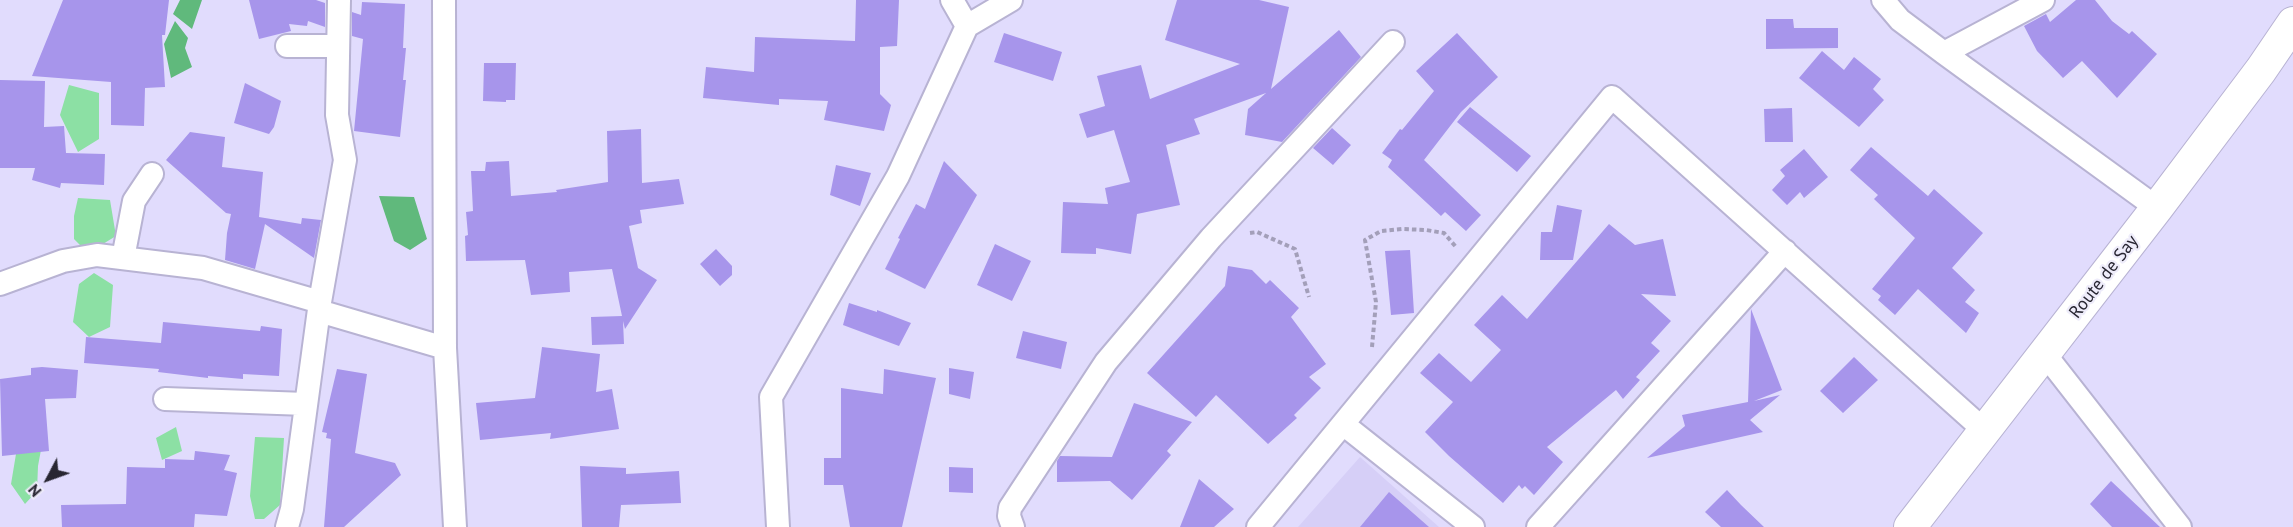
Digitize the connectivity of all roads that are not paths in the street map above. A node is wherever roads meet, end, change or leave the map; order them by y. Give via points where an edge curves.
1 (339, 0) edge
2 (444, 0) edge
3 (952, 0) edge
4 (1011, 0) edge
5 (1883, 0) edge
6 (2043, 0) edge
7 (2293, 23) edge
8 (967, 26) junction
9 (1393, 42) dead end
10 (287, 46) dead end
11 (338, 46) junction
12 (1944, 53) junction
13 (152, 174) dead end
14 (2157, 208) junction
15 (1785, 252) junction
16 (123, 258) junction
17 (0, 284) edge
18 (319, 307) junction
19 (445, 348) junction
20 (2044, 353) junction
21 (165, 399) dead end
22 (306, 404) junction
23 (1343, 424) junction
24 (1985, 431) junction
25 (287, 527) edge
26 (455, 527) edge
27 (778, 527) edge
28 (1013, 527) edge
29 (1258, 527) edge
30 (1473, 527) edge
31 (1538, 527) edge
32 (1910, 527) edge
33 (2180, 527) edge

1 - 11 street
2 - 19 street
3 - 8 street
4 - 8 street
5 - 12 street via 1900,20
6 - 12 street
7 - 14 main road, Route de Say
8 - 27 street via 898,176 771,398
9 - 28 street via 1211,238 1106,362 1010,508
10 - 11 street
11 - 18 street via 337,115 345,160
12 - 14 street
13 - 16 street via 134,201
14 - 20 main road, Route de Say
15 - 23 street via 1612,97
15 - 24 street
15 - 31 street
16 - 17 street via 97,255 63,261
16 - 18 street via 203,268
18 - 19 street
18 - 22 street
19 - 26 street
20 - 24 main road, Route de Say
20 - 33 street
21 - 22 street
22 - 25 street
23 - 29 street
23 - 30 street
24 - 32 main road, Route de Say

